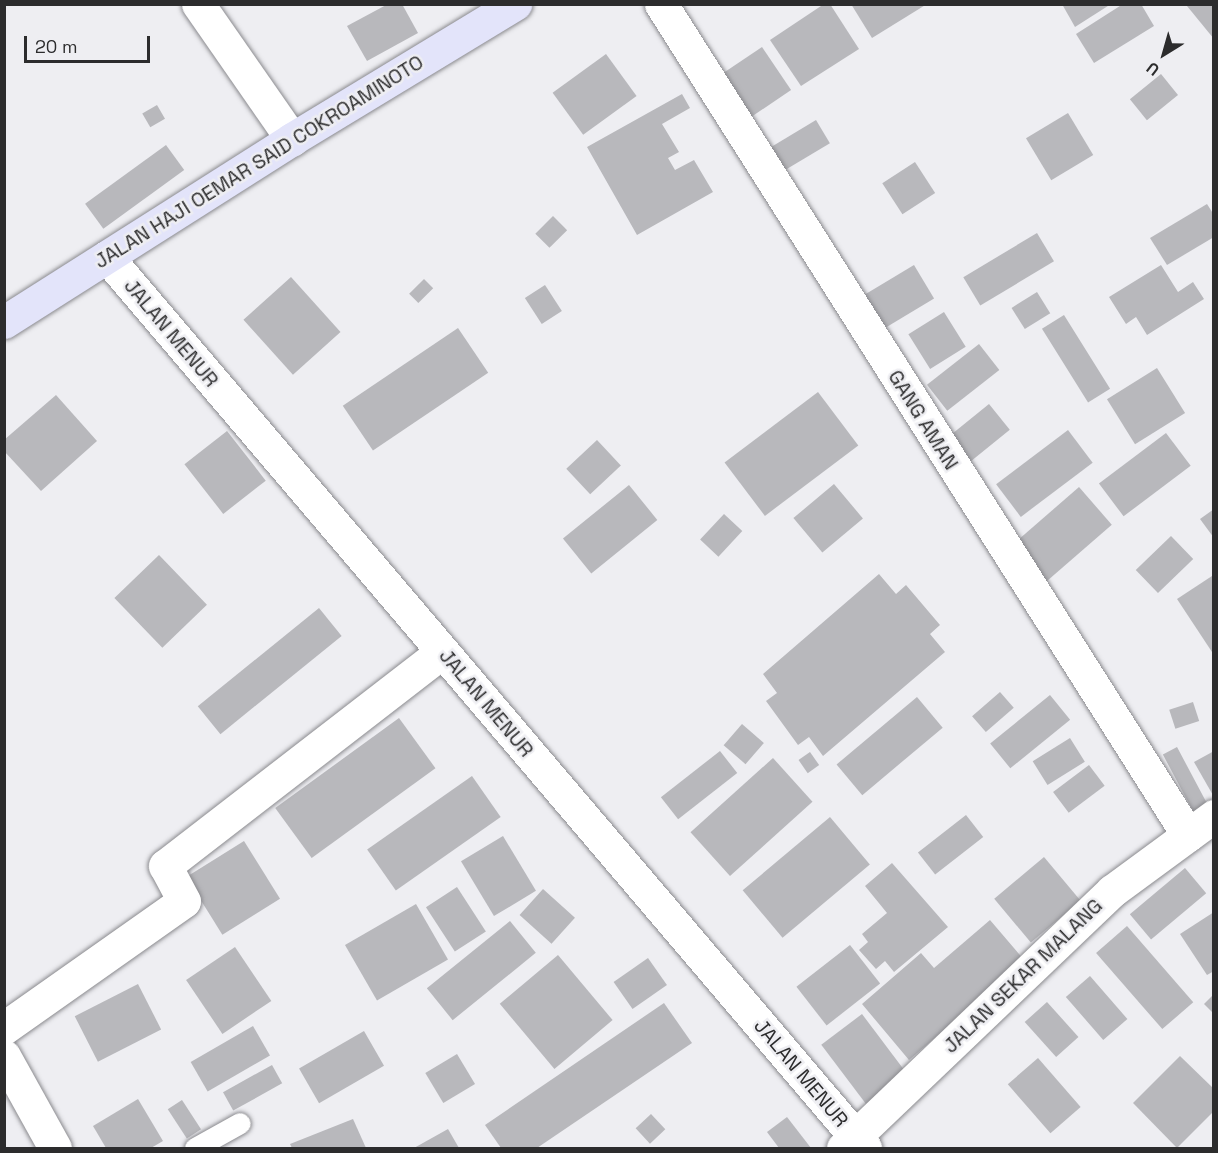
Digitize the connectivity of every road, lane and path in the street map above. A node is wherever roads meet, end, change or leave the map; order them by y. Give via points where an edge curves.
1 (198, 4) edge
2 (515, 4) edge
3 (661, 4) edge
4 (292, 139) junction
5 (107, 257) junction
6 (4, 322) edge
7 (442, 652) junction
8 (1201, 825) edge
9 (4, 1028) edge
10 (4, 1056) edge
11 (240, 1123) dead end
12 (855, 1145) edge
13 (55, 1149) edge
14 (195, 1149) edge

1 - 4 street
2 - 4 main road, JALAN HAJI OEMAR SAID COKROAMINOTO
3 - 8 street, GANG AMAN
4 - 5 main road, JALAN HAJI OEMAR SAID COKROAMINOTO
5 - 6 main road, JALAN HAJI OEMAR SAID COKROAMINOTO
5 - 7 street, JALAN MENUR
7 - 9 street via 165,866 184,901
7 - 12 street, JALAN MENUR
8 - 12 street, JALAN SEKAR MALANG via 1112,891
10 - 13 street
11 - 14 lane

